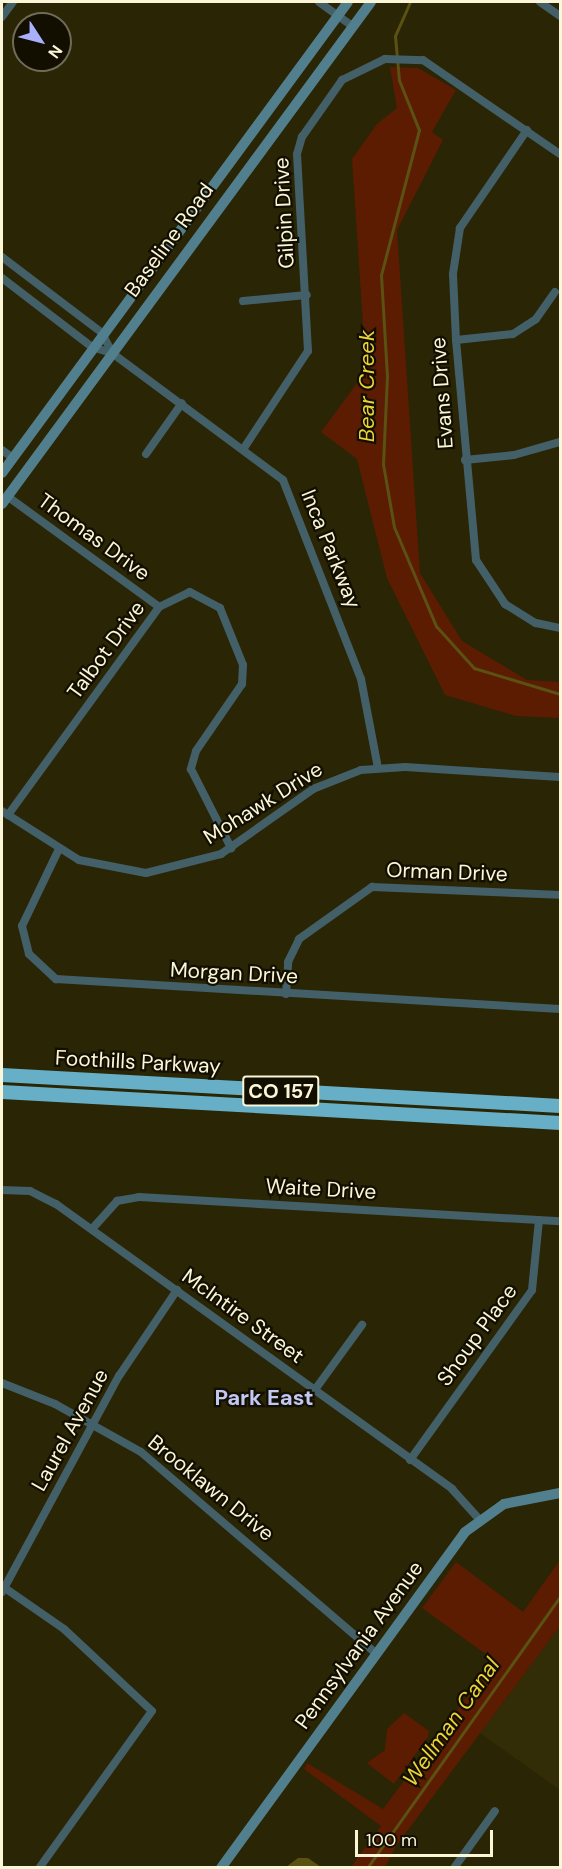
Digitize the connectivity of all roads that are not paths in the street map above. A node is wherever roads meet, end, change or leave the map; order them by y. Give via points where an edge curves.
1 (13, 2) edge
2 (319, 2) edge
3 (348, 2) edge
4 (371, 2) edge
5 (540, 2) edge
6 (338, 15) junction
7 (561, 16) edge
8 (2, 17) edge
9 (352, 26) junction
10 (527, 130) junction
11 (561, 154) edge
12 (2, 257) edge
13 (2, 278) edge
14 (555, 292) dead end
15 (307, 295) junction
16 (243, 302) dead end
17 (102, 333) junction
18 (456, 340) junction
19 (92, 347) junction
20 (112, 353) junction
21 (182, 403) junction
22 (561, 442) edge
23 (244, 448) junction
24 (2, 450) edge
25 (146, 454) dead end
26 (13, 458) junction
27 (465, 459) junction
28 (2, 473) edge
29 (4, 500) edge
30 (159, 607) junction
31 (561, 628) edge
32 (378, 768) junction
33 (561, 777) edge
34 (5, 813) edge
35 (231, 848) junction
36 (58, 851) junction
37 (561, 895) edge
38 (286, 994) junction
39 (561, 1009) edge
40 (2, 1075) edge
41 (2, 1092) edge
42 (561, 1107) edge
43 (561, 1123) edge
44 (2, 1190) edge
45 (539, 1220) junction
46 (561, 1221) edge
47 (92, 1229) junction
48 (177, 1290) junction
49 (362, 1325) dead end
50 (2, 1383) edge
51 (314, 1391) junction
52 (93, 1423) junction
53 (410, 1460) junction
54 (561, 1493) edge
55 (478, 1518) junction
56 (2, 1588) edge
57 (377, 1654) junction
58 (495, 1811) dead end
59 (39, 1868) edge
60 (221, 1868) edge
61 (454, 1868) edge

1 - 8 street
2 - 6 street
3 - 6 main road, Baseline Road
4 - 9 main road, Baseline Road
5 - 7 street
6 - 9 street
6 - 17 main road, Baseline Road
9 - 20 main road, Baseline Road
10 - 11 street, Gilpin Drive
10 - 15 street, Gilpin Drive via 440,67 394,58 369,63 342,80 302,137 296,162
10 - 18 street, Evans Drive via 460,228 453,274
12 - 17 street, Inca Parkway
13 - 19 street, Inca Parkway
14 - 18 street via 536,319 513,334
15 - 16 street
15 - 23 street, Gilpin Drive via 310,338 303,364
17 - 19 main road, Baseline Road
17 - 20 street, Inca Parkway
18 - 27 street, Evans Drive
19 - 20 street, Inca Parkway
19 - 26 main road, Baseline Road
20 - 21 street, Inca Parkway
20 - 29 main road, Baseline Road
21 - 23 street, Inca Parkway
21 - 25 street
22 - 27 street via 514,455
23 - 32 street, Inca Parkway via 272,469 294,499 362,679
24 - 26 street
26 - 28 main road, Baseline Road
27 - 31 street, Evans Drive via 471,543 483,576 520,615
29 - 30 street, Thomas Drive
30 - 34 street, Talbot Drive
30 - 35 street, Talbot Drive via 179,593 213,600 243,665 242,684 187,768
32 - 33 street, Mohawk Drive
32 - 35 street, Mohawk Drive via 313,789
34 - 36 street, Mohawk Drive
35 - 36 street, Mohawk Drive via 199,863 146,873 100,868
36 - 38 street, Morgan Drive via 22,926 28,954 45,973 69,982
37 - 38 street, Orman Drive via 372,887 298,939 288,962
38 - 39 street, Morgan Drive
40 - 42 highway, Foothills Parkway / CO 157
41 - 43 highway, Foothills Parkway / CO 157
44 - 47 street, McIntire Street via 42,1195
45 - 46 street, Waite Drive
45 - 47 street, Waite Drive via 139,1197 117,1201
45 - 53 street, Shoup Place via 532,1290
47 - 48 street, McIntire Street
48 - 51 street, McIntire Street
48 - 52 street, Laurel Avenue
49 - 51 street
50 - 52 street, Brooklawn Drive
51 - 53 street, McIntire Street
52 - 56 street, Laurel Avenue
52 - 57 street, Brooklawn Drive via 186,1485
53 - 55 street, McIntire Street via 452,1489
54 - 55 main road, Pennsylvania Avenue via 517,1499
55 - 57 main road, Pennsylvania Avenue
56 - 59 street via 64,1629 152,1711
57 - 60 main road, Pennsylvania Avenue
58 - 61 street

